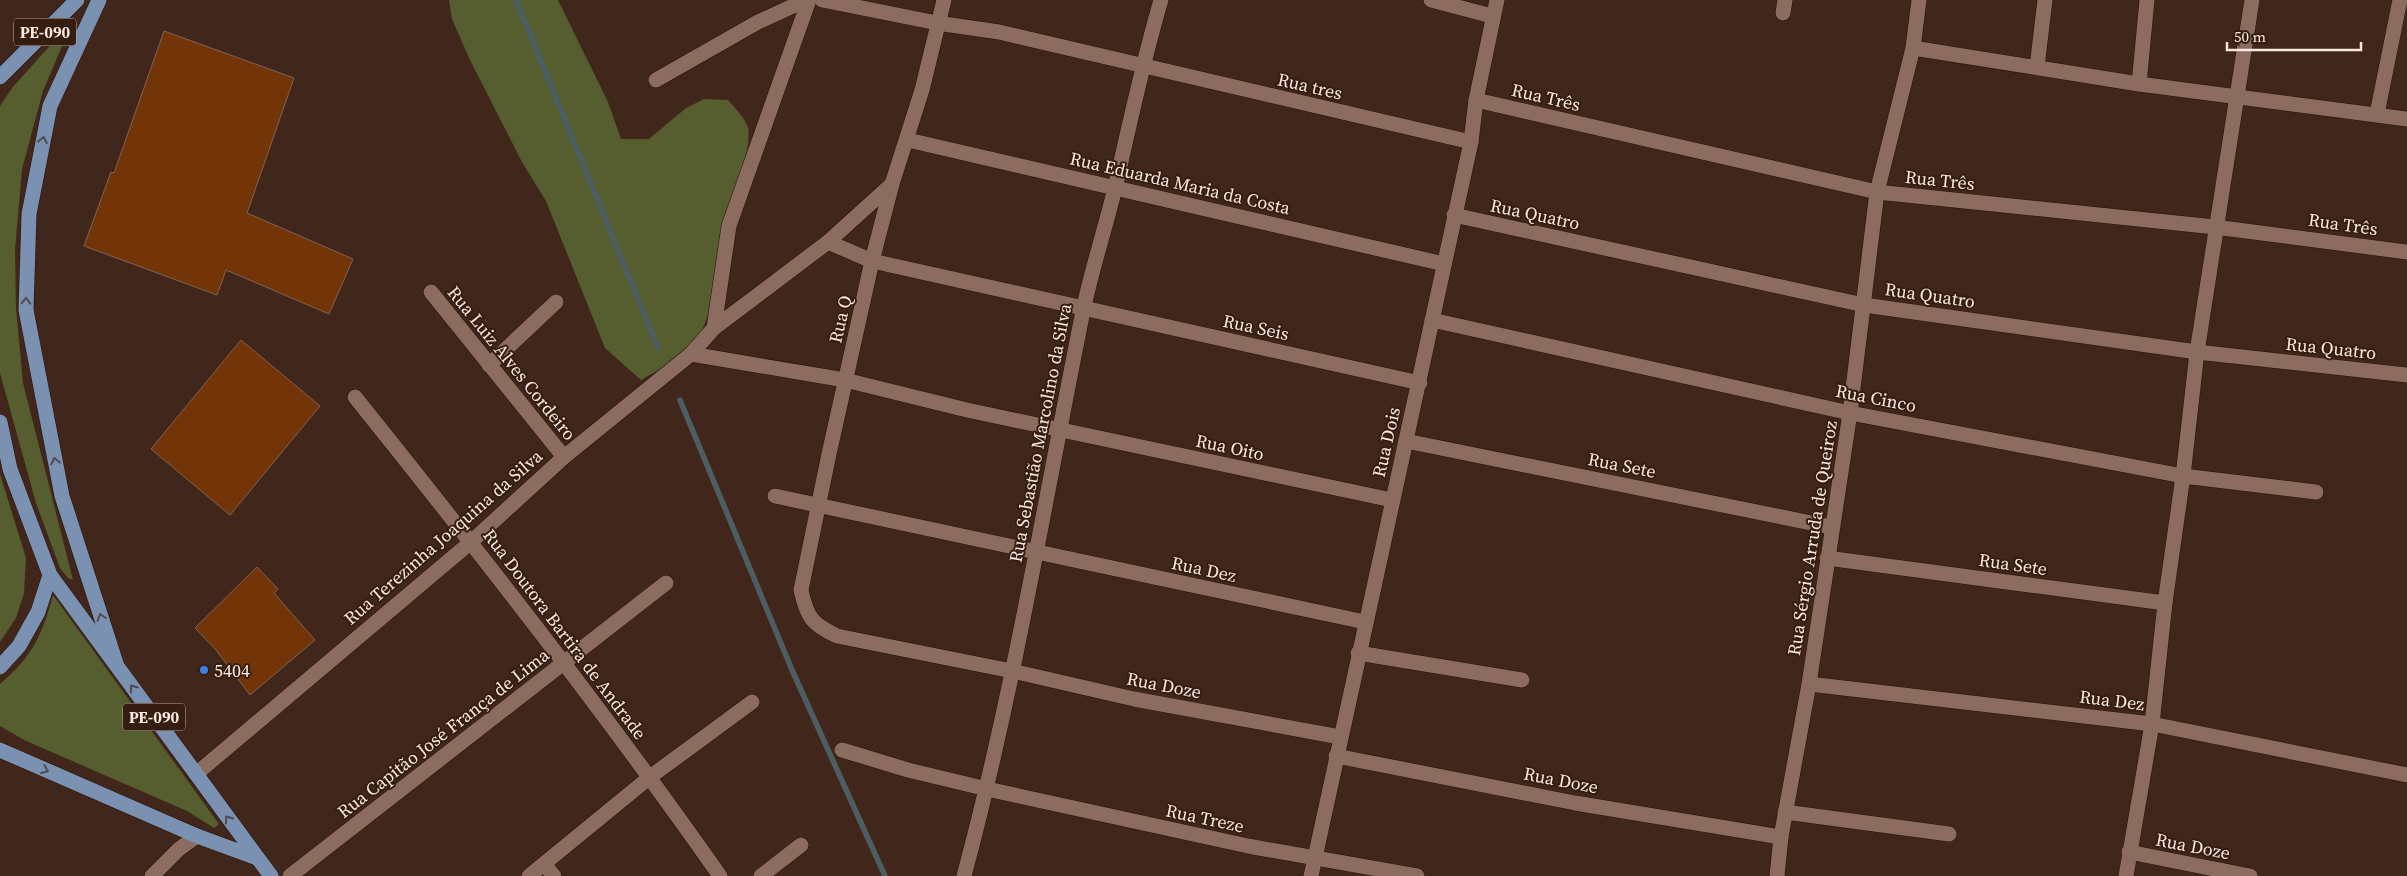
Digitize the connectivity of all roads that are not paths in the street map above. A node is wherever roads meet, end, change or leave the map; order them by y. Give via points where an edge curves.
1 (77, 0) edge
2 (99, 0) edge
3 (808, 0) edge
4 (822, 0) edge
5 (944, 0) edge
6 (1161, 0) edge
7 (1431, 0) edge
8 (1497, 0) edge
9 (1919, 0) edge
10 (2045, 0) edge
11 (2147, 0) edge
12 (2252, 0) edge
13 (2400, 0) edge
14 (1492, 16) junction
15 (937, 23) junction
16 (1913, 48) junction
17 (13, 63) junction
18 (1141, 67) junction
19 (2037, 67) junction
20 (0, 77) edge
21 (656, 80) dead end
22 (0, 83) edge
23 (2139, 84) junction
24 (2236, 96) junction
25 (1476, 100) junction
26 (2377, 114) junction
27 (2407, 119) edge
28 (908, 140) junction
29 (1471, 142) junction
30 (892, 184) junction
31 (1115, 186) junction
32 (1878, 192) junction
33 (1454, 215) junction
34 (2215, 227) junction
35 (828, 242) junction
36 (2407, 252) edge
37 (872, 262) junction
38 (1444, 264) junction
39 (431, 292) dead end
40 (556, 302) dead end
41 (1864, 305) junction
42 (1084, 309) junction
43 (1432, 320) junction
44 (714, 328) junction
45 (2197, 352) junction
46 (691, 354) junction
47 (489, 365) junction
48 (2407, 375) edge
49 (845, 380) junction
50 (1420, 383) junction
51 (355, 397) dead end
52 (1850, 413) junction
53 (0, 422) edge
54 (1061, 430) junction
55 (1406, 441) junction
56 (564, 457) junction
57 (2183, 476) junction
58 (2316, 492) dead end
59 (775, 496) dead end
60 (1392, 500) junction
61 (819, 506) junction
62 (1831, 527) junction
63 (471, 542) junction
64 (1034, 553) junction
65 (1827, 558) junction
66 (50, 575) junction
67 (666, 583) dead end
68 (2165, 604) junction
69 (1365, 622) junction
70 (837, 636) joint
71 (1358, 652) junction
72 (565, 662) junction
73 (116, 663) junction
74 (0, 667) edge
75 (1012, 671) junction
76 (1522, 680) dead end
77 (1809, 684) junction
78 (752, 702) dead end
79 (2152, 724) junction
80 (1340, 737) junction
81 (0, 750) edge
82 (842, 750) dead end
83 (1336, 756) junction
84 (196, 774) junction
85 (2407, 775) edge
86 (650, 777) junction
87 (987, 789) junction
88 (1785, 812) junction
89 (1949, 834) dead end
90 (197, 836) junction
91 (1781, 837) junction
92 (801, 845) dead end
93 (2129, 852) junction
94 (257, 858) junction
95 (1315, 858) junction
96 (544, 864) junction
97 (152, 876) edge
98 (271, 876) edge
99 (290, 876) edge
100 (529, 876) edge
101 (554, 876) edge
102 (720, 876) edge
103 (761, 876) edge
104 (964, 876) edge
105 (1311, 876) edge
106 (1417, 876) edge
107 (1777, 876) edge
108 (2126, 876) edge
109 (2250, 876) edge

1 - 17 main road, PE-090 / PE-090
73 -> 2 main road, PE-090 via 62,496 26,310 29,214 50,106
3 - 21 street via 758,22
3 - 44 street via 730,226
4 - 15 street, Rua tres
5 - 15 street, Rua Q
6 - 18 street, Rua Sebastião Marcolino da Silva
7 - 14 street
8 - 14 street, Rua Dois
9 - 16 street, Rua Sérgio Arruda de Queiroz
10 - 19 street
11 - 23 street
12 - 24 street
13 - 26 street
14 - 25 street, Rua Dois
15 - 18 street, Rua tres via 999,32
15 - 28 street, Rua Q
16 - 19 street
16 - 32 street, Rua Sérgio Arruda de Queiroz
17 - 20 main road, PE-090 / PE-090
17 - 22 main road, PE-090
18 - 29 street, Rua tres
18 - 31 street, Rua Sebastião Marcolino da Silva
19 - 23 street
23 - 24 street
24 - 26 street
24 - 34 street
25 - 29 street, Rua Dois
25 - 32 street, Rua Três
26 - 27 street
28 - 30 street, Rua Q
28 - 31 street, Rua Eduarda Maria da Costa
29 - 33 street, Rua Dois
30 - 35 street, Rua Terezinha Joaquina da Silva
30 - 37 street, Rua Q
31 - 38 street, Rua Eduarda Maria da Costa
31 - 42 street, Rua Sebastião Marcolino da Silva
32 - 34 street, Rua Três
32 - 41 street, Rua Sérgio Arruda de Queiroz
33 - 38 street, Rua Dois
33 - 41 street, Rua Quatro
34 - 36 street, Rua Três
34 - 45 street
35 - 37 street, Rua Seis
35 - 44 street, Rua Terezinha Joaquina da Silva
37 - 42 street, Rua Seis
37 - 49 street, Rua Q
38 - 43 street, Rua Dois
39 - 47 street, Rua Luiz Alves Cordeiro
40 - 47 street
41 - 45 street, Rua Quatro
41 - 52 street, Rua Sérgio Arruda de Queiroz
42 - 50 street, Rua Seis
42 - 54 street, Rua Sebastião Marcolino da Silva
43 - 50 street, Rua Dois
43 - 52 street, Rua Cinco
44 - 46 street, Rua Terezinha Joaquina da Silva
45 - 48 street, Rua Quatro
45 - 57 street
46 - 49 street, Rua Oito
46 - 56 street, Rua Terezinha Joaquina da Silva
47 - 56 street, Rua Luiz Alves Cordeiro
49 - 54 street, Rua Oito
49 - 61 street, Rua Q
50 - 55 street, Rua Dois
51 - 63 street, Rua Doutora Bartira de Andrade
52 - 57 street, Rua Cinco
52 - 62 street, Rua Sérgio Arruda de Queiroz
53 - 66 main road, PE-090 via 10,469
54 - 60 street, Rua Oito
54 - 64 street, Rua Sebastião Marcolino da Silva
55 - 60 street, Rua Dois
55 - 62 street, Rua Sete
56 - 63 street, Rua Terezinha Joaquina da Silva
57 - 58 street, Rua Cinco
57 - 68 street
59 - 61 street, Rua Dez
60 - 69 street, Rua Dois
61 - 64 street, Rua Dez
61 - 70 street, Rua Q via 802,590 805,612 817,626
62 - 65 street, Rua Sérgio Arruda de Queiroz
63 - 72 street, Rua Doutora Bartira de Andrade
63 - 84 street, Rua Terezinha Joaquina da Silva
64 - 69 street, Rua Dez
64 - 75 street, Rua Sebastião Marcolino da Silva
65 - 68 street, Rua Sete
65 - 77 street, Rua Sérgio Arruda de Queiroz
66 - 73 main road, PE-090 / PE-090
66 - 74 main road via 38,612 19,646
67 - 72 street, Rua Capitão José França de Lima
68 - 79 street
69 - 71 street, Rua Dois
70 - 75 street, Rua Doze
71 - 76 street
71 - 80 street, Rua Dois
72 - 86 street, Rua Doutora Bartira de Andrade
72 - 99 street, Rua Capitão José França de Lima
84 -> 73 main road, PE-090 / PE-090
75 - 80 street, Rua Doze via 1134,699
75 - 87 street, Rua Sebastião Marcolino da Silva
77 - 79 street, Rua Dez
77 - 88 street, Rua Sérgio Arruda de Queiroz
78 - 86 street
79 - 85 street, Rua Dez
79 - 93 street
80 - 83 street, Rua Dois
81 -> 90 main road
82 - 87 street, Rua Treze
83 - 91 street, Rua Doze via 1576,803
83 - 95 street, Rua Dois
94 -> 84 main road, PE-090 / PE-090
86 - 96 street
86 - 102 street, Rua Doutora Bartira de Andrade
87 - 95 street, Rua Treze
87 - 104 street, Rua Sebastião Marcolino da Silva
88 - 89 street
88 - 91 street, Rua Sérgio Arruda de Queiroz
90 - 94 main road
90 - 97 street
91 - 107 street, Rua Sérgio Arruda de Queiroz
92 - 103 street
93 - 108 street
93 - 109 street, Rua Doze
94 - 98 main road, PE-090
95 - 105 street, Rua Dois
95 - 106 street, Rua Treze
96 - 100 street
96 - 101 street

